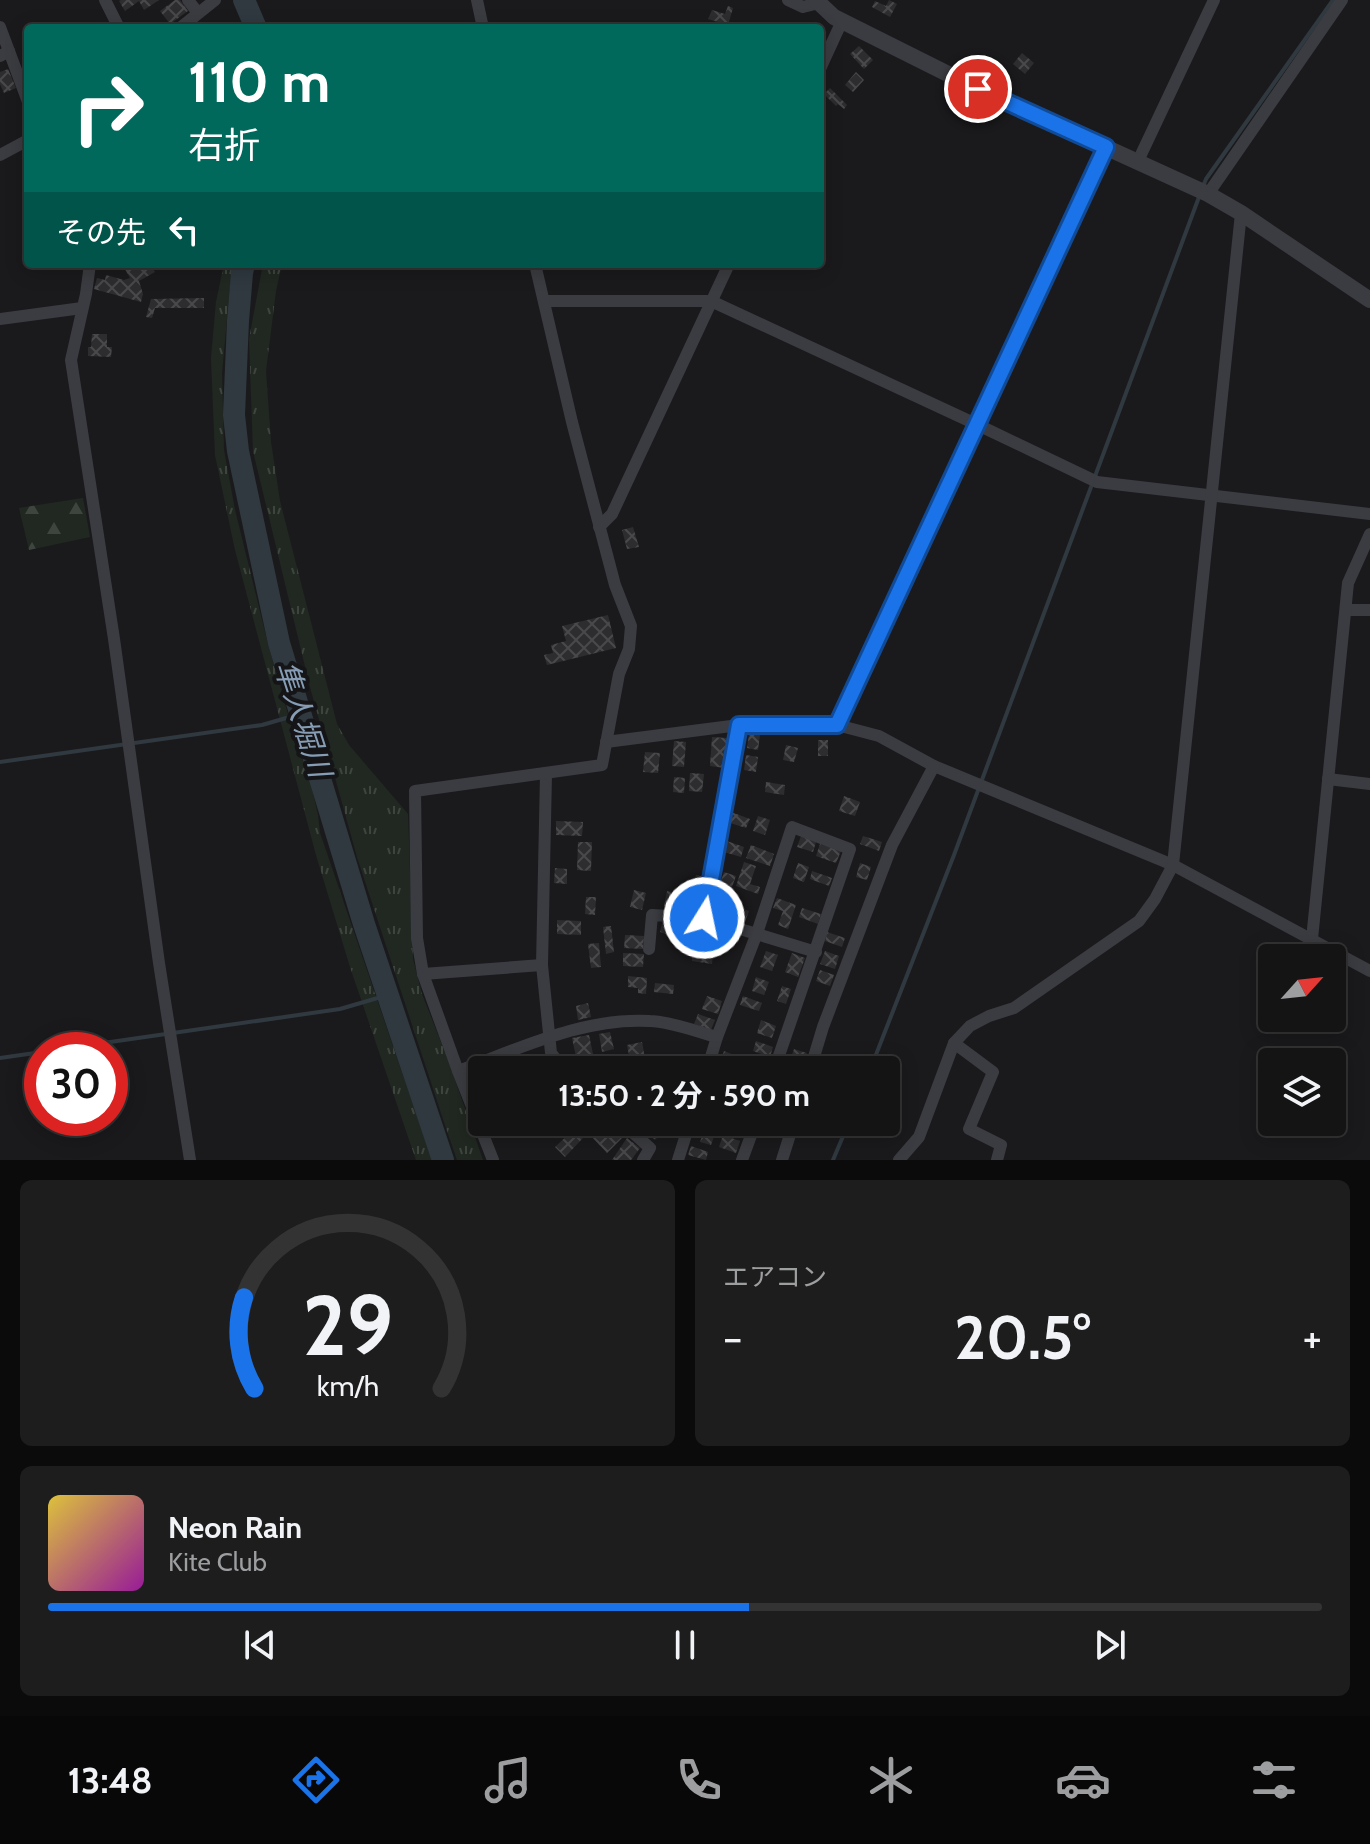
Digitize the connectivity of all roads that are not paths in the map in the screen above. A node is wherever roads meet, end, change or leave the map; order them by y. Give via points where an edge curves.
1 (105, 0) edge
2 (188, 0) edge
3 (477, 0) edge
4 (788, 0) edge
5 (1214, 0) edge
6 (1342, 0) edge
7 (818, 2) edge
8 (207, 6) edge
9 (842, 21) junction
10 (117, 24) edge
11 (185, 24) edge
12 (482, 24) edge
13 (0, 27) edge
14 (4, 54) edge
15 (824, 60) edge
16 (24, 94) edge
17 (24, 142) edge
18 (1106, 147) junction
19 (0, 155) edge
20 (1138, 161) junction
21 (1208, 194) junction
22 (1241, 213) junction
23 (89, 268) edge
24 (536, 268) edge
25 (727, 268) edge
26 (1370, 300) edge
27 (544, 301) junction
28 (711, 301) junction
29 (82, 308) junction
30 (0, 319) edge
31 (978, 425) junction
32 (1213, 496) junction
33 (1370, 514) edge
34 (599, 527) junction
35 (1370, 534) edge
36 (1346, 610) junction
37 (1370, 610) edge
38 (739, 725) junction
39 (837, 725) junction
40 (606, 742) junction
41 (934, 766) junction
42 (546, 774) junction
43 (1328, 779) junction
44 (1370, 784) edge
45 (1173, 865) junction
46 (704, 918) junction
47 (757, 933) junction
48 (1312, 939) junction
49 (649, 949) dead end
50 (816, 952) junction
51 (542, 965) junction
52 (1370, 971) edge
53 (423, 974) junction
54 (551, 1037) junction
55 (717, 1037) junction
56 (954, 1043) junction
57 (553, 1056) edge
58 (711, 1056) edge
59 (779, 1056) edge
60 (814, 1056) edge
61 (458, 1071) junction
62 (637, 1136) edge
63 (686, 1136) edge
64 (751, 1136) edge
65 (790, 1136) edge
66 (190, 1160) edge
67 (493, 1160) edge
68 (643, 1160) edge
69 (678, 1160) edge
70 (742, 1160) edge
71 (782, 1160) edge
72 (899, 1160) edge
73 (997, 1160) edge

1 - 10 street
2 - 8 street
3 - 12 street
4 - 7 street via 803,7
5 - 20 street
6 - 21 street
7 - 9 street
8 - 11 street
9 - 15 street
9 - 18 street
13 - 14 street
14 - 16 street
17 - 19 street
18 - 20 street
18 - 31 street
20 - 21 street
21 - 22 street
22 - 26 street
22 - 32 street
23 - 29 street
24 - 27 street
25 - 28 street
27 - 28 street
27 - 34 street
28 - 31 street
28 - 34 street via 612,514
29 - 30 street
29 - 66 street via 71,360
31 - 32 street via 1097,482
31 - 39 street
32 - 33 street
32 - 45 street
34 - 40 street via 631,626
35 - 36 street via 1348,583
36 - 37 street
36 - 43 street
38 - 39 street
38 - 40 street
38 - 46 street
39 - 41 street via 879,736
40 - 42 street via 602,765
41 - 45 street
41 - 60 street via 892,845
42 - 51 street
42 - 53 street via 415,791 417,938
43 - 44 street
43 - 48 street
45 - 48 street
45 - 56 street via 1139,921 1014,1008 970,1026
46 - 47 street
46 - 49 street via 652,915
47 - 50 street
47 - 50 street via 792,827 850,849
47 - 55 street
48 - 52 street
50 - 59 street
51 - 53 street
51 - 54 street
53 - 61 street
54 - 55 street via 597,1023 653,1020
54 - 57 street
54 - 61 street
55 - 58 street
56 - 72 street via 919,1137
56 - 73 street via 993,1072 969,1129 1001,1145
61 - 67 street
62 - 68 street via 650,1148
63 - 69 street
64 - 70 street
65 - 71 street

